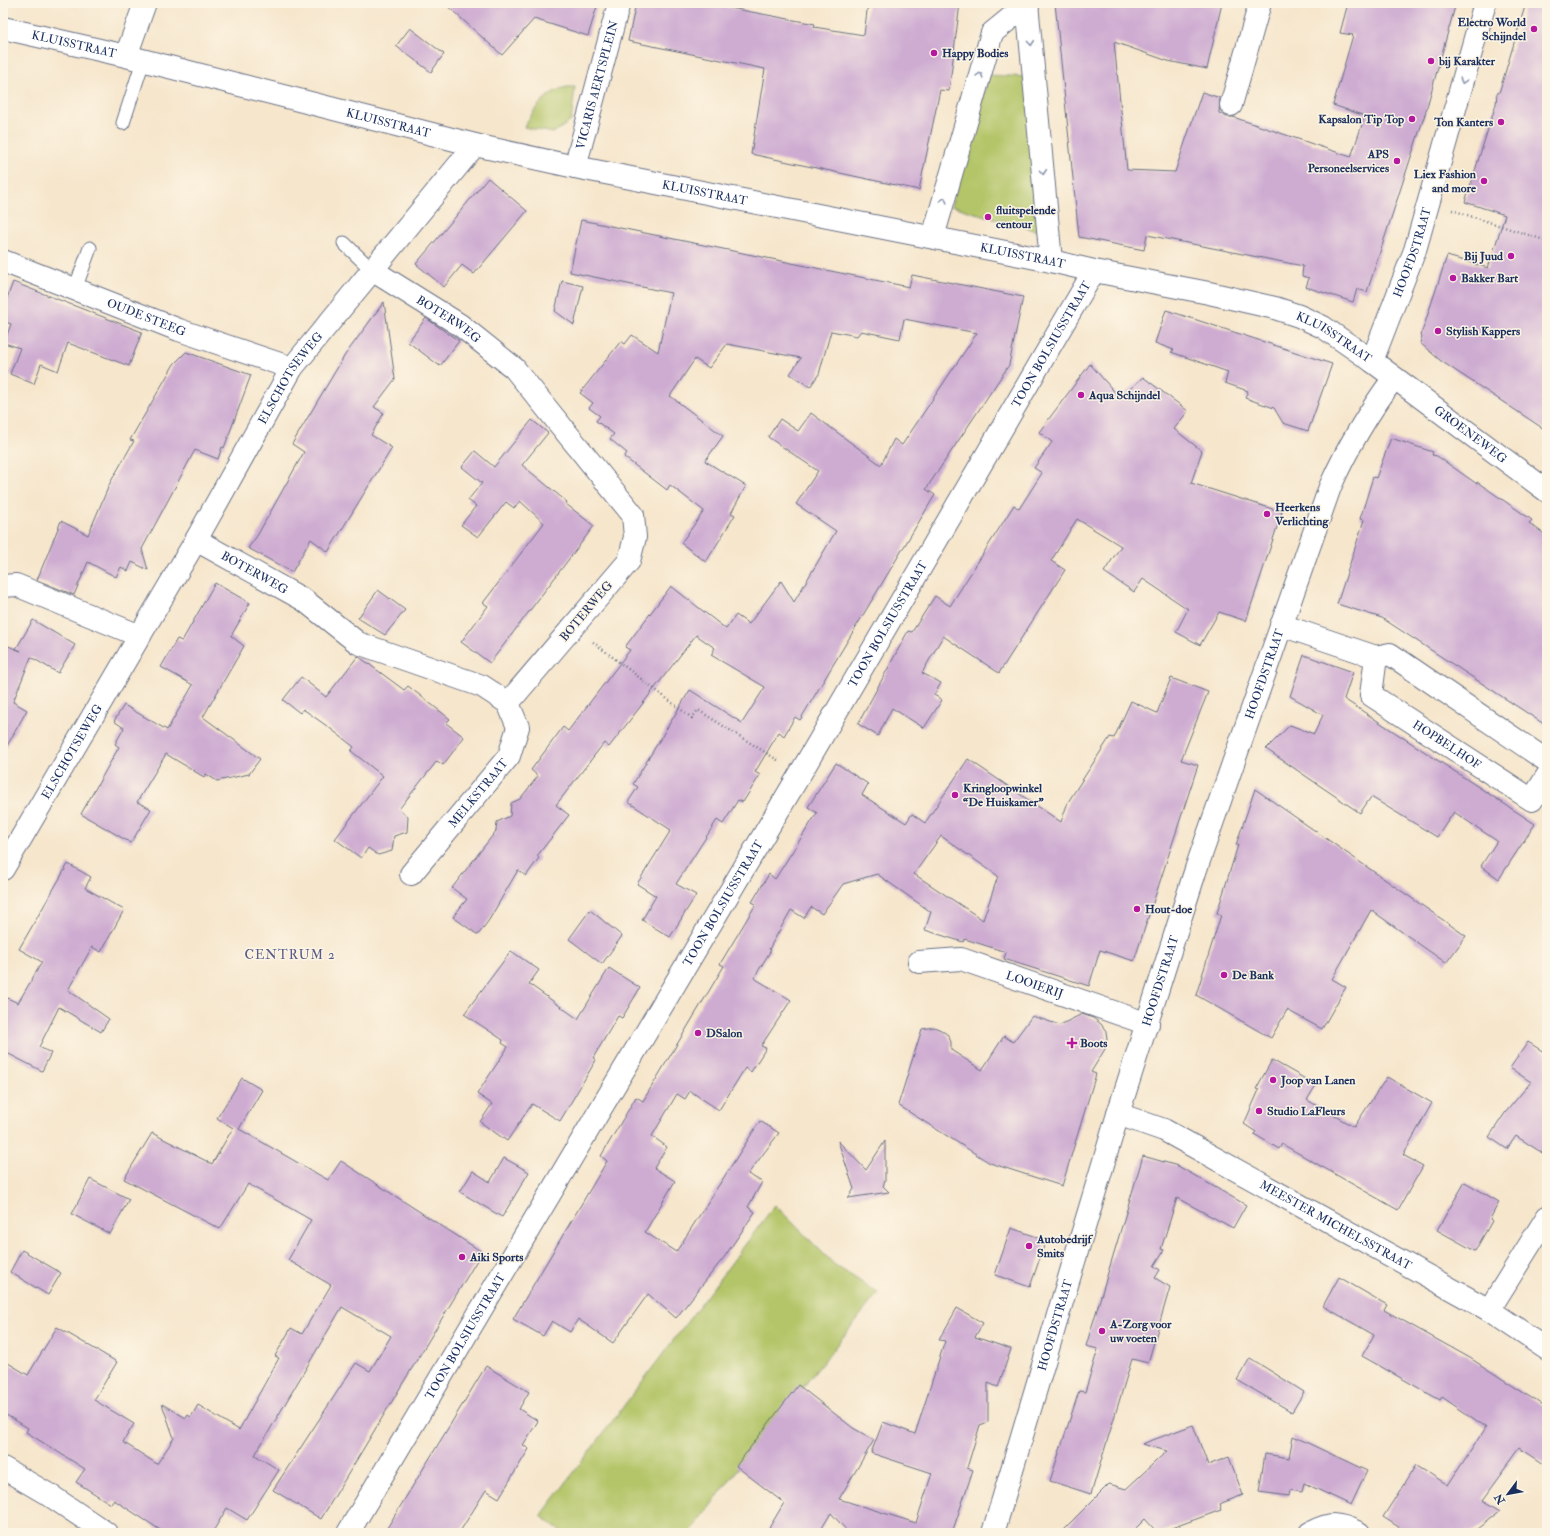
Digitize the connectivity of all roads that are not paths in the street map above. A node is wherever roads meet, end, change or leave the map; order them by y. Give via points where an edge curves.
1 (145, 3) edge
2 (619, 3) edge
3 (1028, 3) edge
4 (1260, 3) edge
5 (1485, 3) edge
6 (3, 28) edge
7 (134, 58) junction
8 (1231, 105) dead end
9 (123, 123) dead end
10 (475, 145) junction
11 (575, 167) junction
12 (933, 237) junction
13 (344, 243) dead end
14 (90, 248) dead end
15 (3, 261) edge
16 (1051, 261) junction
17 (372, 270) junction
18 (1094, 271) junction
19 (75, 289) junction
20 (1372, 361) junction
21 (292, 368) junction
22 (1394, 378) junction
23 (1547, 491) edge
24 (196, 540) junction
25 (3, 586) edge
26 (1281, 625) junction
27 (140, 636) junction
28 (1376, 657) junction
29 (508, 703) junction
30 (1547, 760) edge
31 (1547, 776) edge
32 (3, 869) edge
33 (411, 874) dead end
34 (919, 962) dead end
35 (1148, 1024) junction
36 (1118, 1114) junction
37 (1547, 1217) edge
38 (1489, 1310) junction
39 (1547, 1349) edge
40 (3, 1468) edge
41 (106, 1533) edge
42 (348, 1533) edge
43 (993, 1533) edge
44 (1310, 1533) edge
45 (1359, 1533) edge

1 - 7 street
2 - 11 street, VICARIS AERTSPLEIN
12 -> 3 street via 992,33
3 -> 16 street
4 - 8 street
5 -> 20 street, HOOFDSTRAAT via 1415,250
6 - 7 street, KLUISSTRAAT
7 - 9 lane
7 - 10 street, KLUISSTRAAT
10 - 11 street, KLUISSTRAAT
10 - 17 street, ELSCHOTSEWEG
11 - 12 street, KLUISSTRAAT
12 - 16 street, KLUISSTRAAT
13 - 17 lane
14 - 19 lane
15 - 19 street, OUDE STEEG
16 - 18 street, KLUISSTRAAT
17 - 21 street, ELSCHOTSEWEG
17 - 29 street, BOTERWEG via 460,325 514,368 632,515 635,536 629,561
18 - 20 street, KLUISSTRAAT via 1275,308 1323,327
18 - 42 street, TOON BOLSIUSSTRAAT via 800,774
19 - 21 street, OUDE STEEG via 179,330
20 - 22 street, KLUISSTRAAT
21 - 24 street, ELSCHOTSEWEG
22 - 23 street, GROENEWEG
22 - 26 street, HOOFDSTRAAT via 1366,416 1346,450 1330,487
24 - 27 street, ELSCHOTSEWEG
24 - 29 street, BOTERWEG via 304,600 358,643 482,686
25 - 27 street via 16,585
26 - 28 street
26 - 35 street, HOOFDSTRAAT via 1196,869
27 - 32 street, ELSCHOTSEWEG
28 - 30 street via 1390,654
28 - 31 street, HOPBELHOF via 1371,695 1532,800
29 - 33 street, MELKSTRAAT via 518,727 509,756
34 - 35 street, LOOIERIJ via 961,959
35 - 36 street, HOOFDSTRAAT
36 - 38 street, MEESTER MICHELSSTRAAT via 1164,1130
36 - 43 street, HOOFDSTRAAT
37 - 38 street
38 - 39 street, MEESTER MICHELSSTRAAT
40 - 41 street
44 - 45 street via 1321,1527 1342,1524

